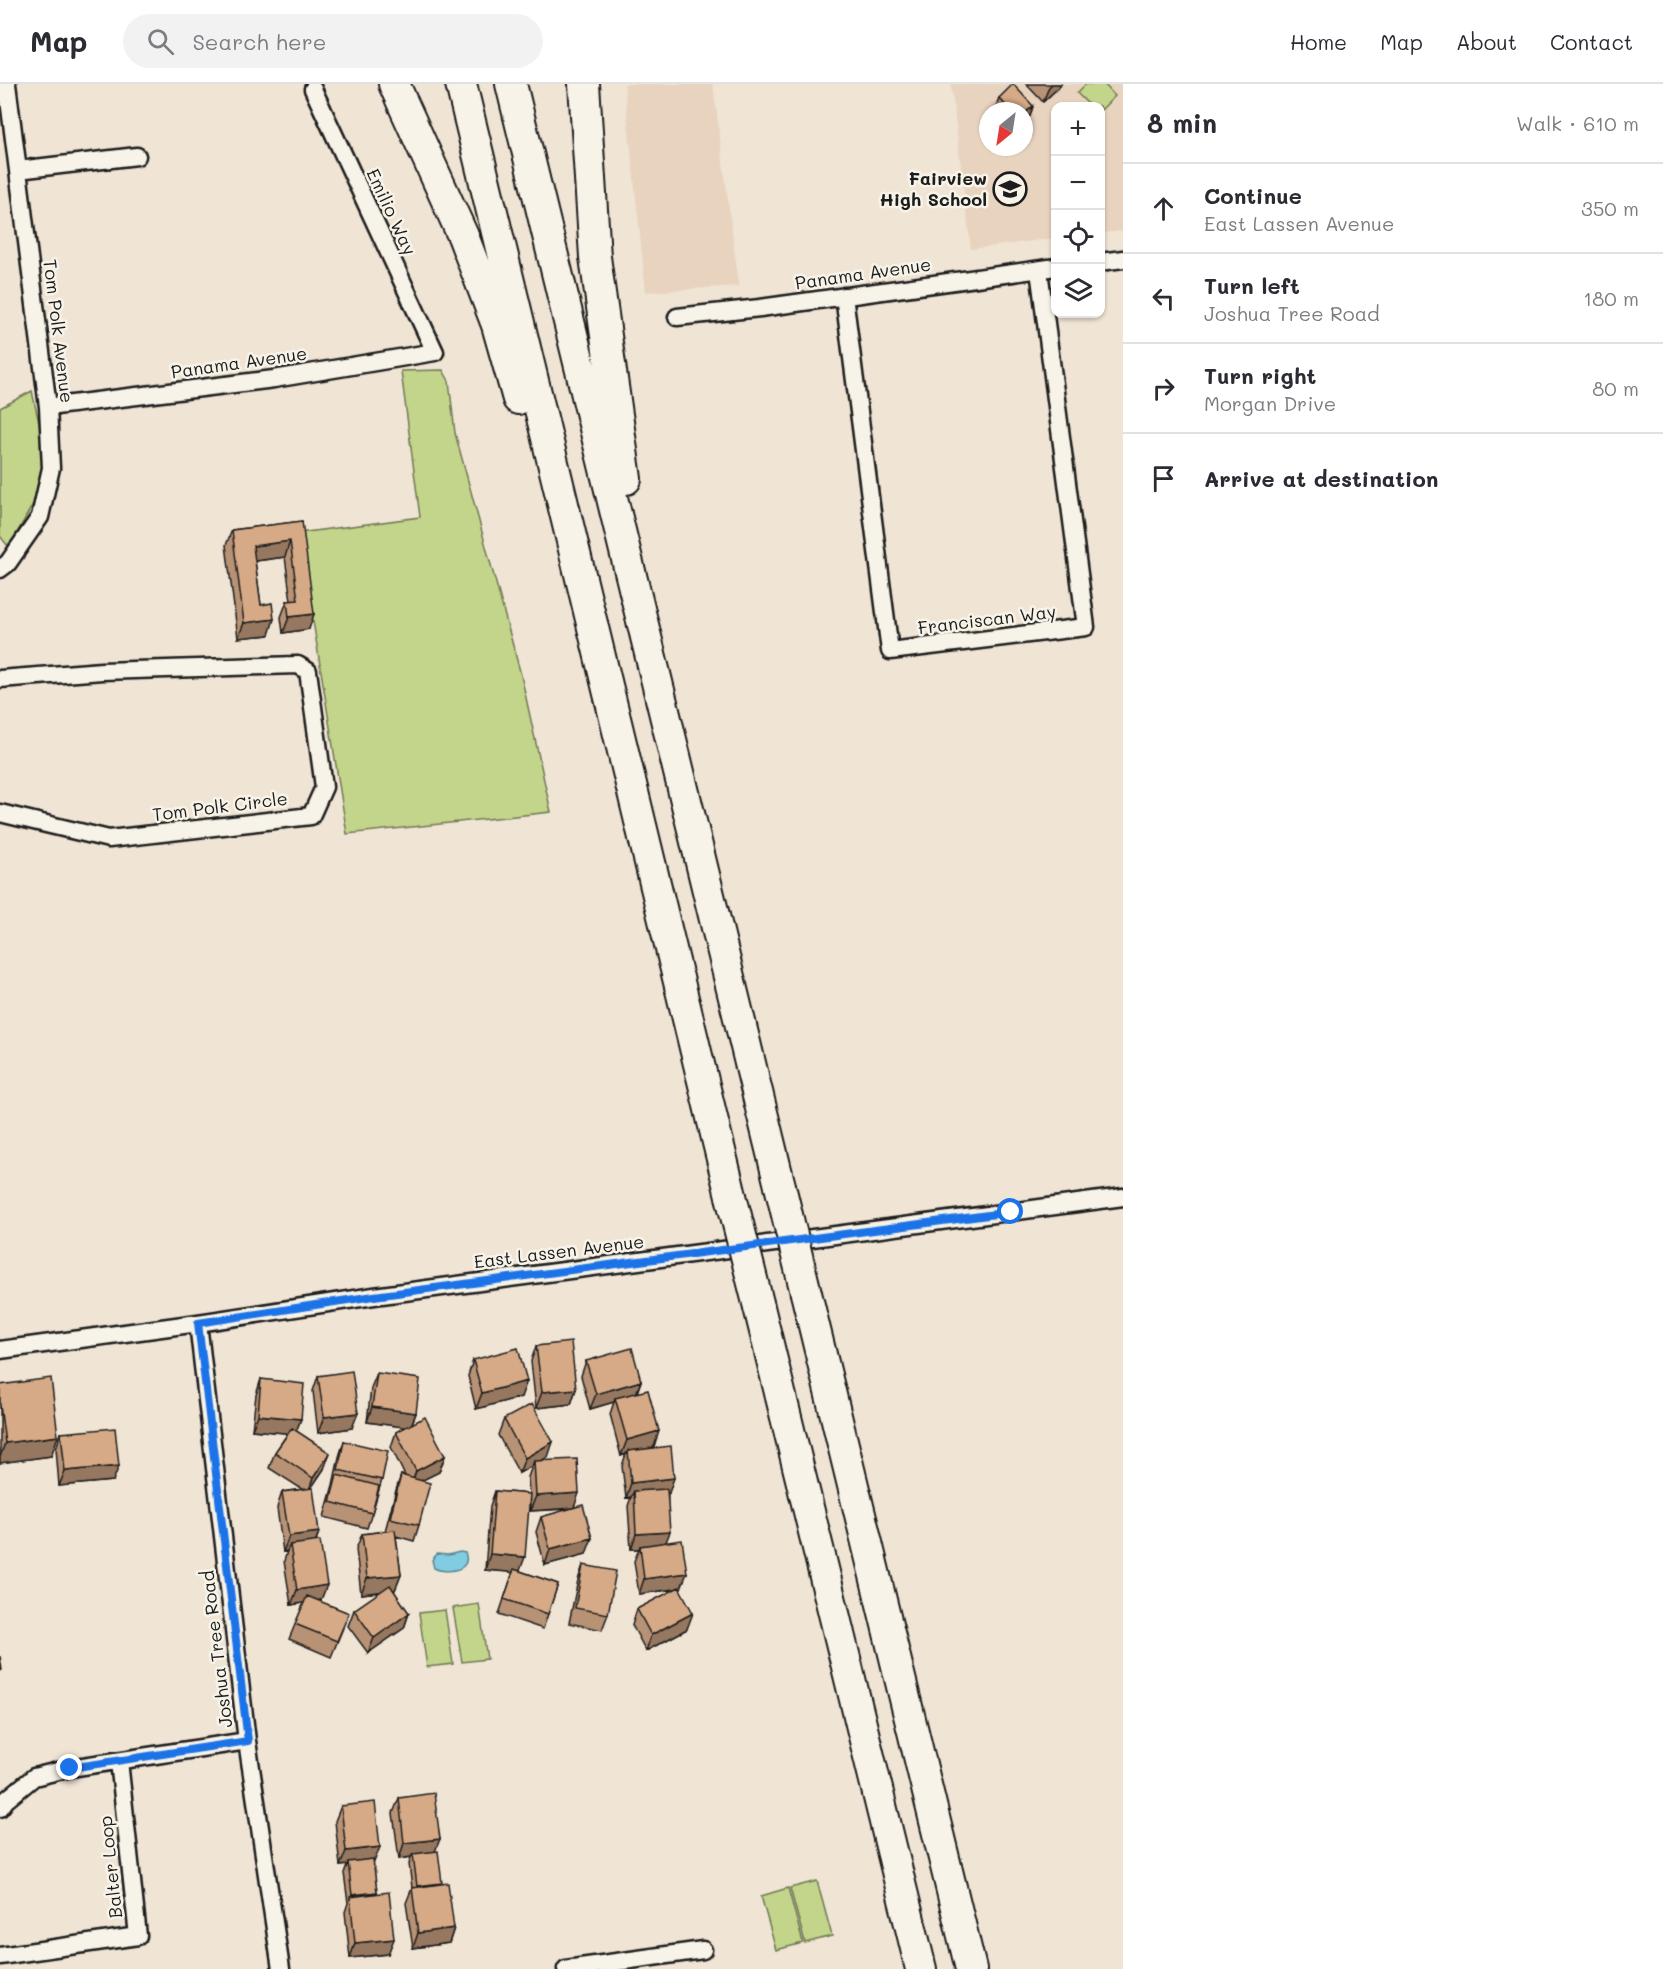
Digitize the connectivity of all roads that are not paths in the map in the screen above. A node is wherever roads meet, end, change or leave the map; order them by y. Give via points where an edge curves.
1 (7, 84) edge
2 (393, 84) edge
3 (461, 84) edge
4 (511, 84) edge
5 (584, 84) edge
6 (313, 89) dead end
7 (137, 156) dead end
8 (18, 170) junction
9 (1123, 259) edge
10 (1105, 261) edge
11 (1047, 268) edge
12 (844, 296) junction
13 (676, 317) dead end
14 (435, 352) joint
15 (48, 407) junction
16 (575, 554) junction
17 (0, 569) edge
18 (645, 627) junction
19 (0, 679) edge
20 (0, 813) edge
21 (1123, 1197) edge
22 (198, 1323) junction
23 (0, 1350) edge
24 (248, 1741) junction
25 (119, 1761) junction
26 (0, 1808) edge
27 (703, 1950) dead end
28 (0, 1956) edge
29 (281, 1969) edge
30 (566, 1969) edge
31 (921, 1969) edge
32 (971, 1969) edge

1 - 8 street, Tom Polk Avenue
2 - 16 highway via 463,236 497,325 559,537
3 - 16 highway
4 - 18 highway
5 - 18 highway via 595,257
6 - 14 street, Emilio Way
7 - 8 street
8 - 15 street, Tom Polk Avenue
9 - 10 street
11 - 12 street, Panama Avenue
11 - 12 street, Franciscan Way via 1086,627 890,651
12 - 13 street, Panama Avenue
14 - 15 street, Panama Avenue via 274,379
15 - 17 street, Tom Polk Avenue via 51,468 40,517
16 - 31 highway, bridge
18 - 32 highway, bridge
19 - 20 street, Tom Polk Circle via 298,664 308,671 324,787 311,816 109,839
21 - 22 street, East Lassen Avenue
22 - 23 street, East Lassen Avenue
22 - 24 street, Joshua Tree Road
24 - 25 street
24 - 29 street, Joshua Tree Road
25 - 26 street via 34,1777
25 - 28 street, Balter Loop via 138,1936
27 - 30 street

